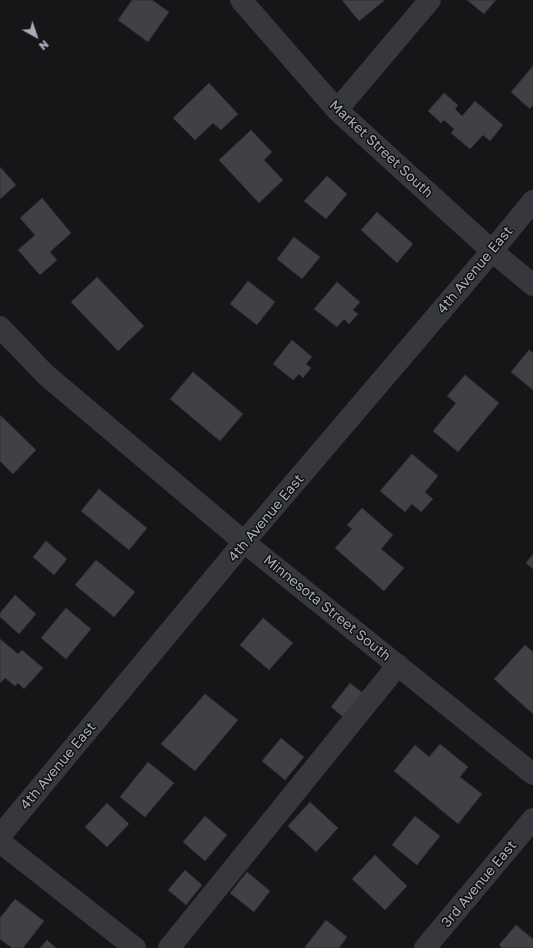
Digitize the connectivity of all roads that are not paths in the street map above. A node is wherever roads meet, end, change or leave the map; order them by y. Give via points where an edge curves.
1 (242, 0) edge
2 (430, 0) edge
3 (337, 110) junction
4 (533, 200) edge
5 (492, 251) junction
6 (533, 285) edge
7 (0, 327) edge
8 (244, 542) junction
9 (398, 665) junction
10 (533, 774) edge
11 (533, 820) edge
12 (0, 836) edge
13 (0, 842) edge
14 (135, 948) edge
15 (169, 948) edge
16 (425, 948) edge

1 - 3 street, Market Street South
2 - 3 street
3 - 5 street, Market Street South
4 - 5 street, 4th Avenue East
5 - 6 street, Market Street South
5 - 8 street, 4th Avenue East
7 - 8 street, Minnesota Street South via 46,375
8 - 9 street, Minnesota Street South
8 - 12 street, 4th Avenue East
9 - 10 street, Minnesota Street South
9 - 15 street
11 - 16 street, 3rd Avenue East
13 - 14 street

